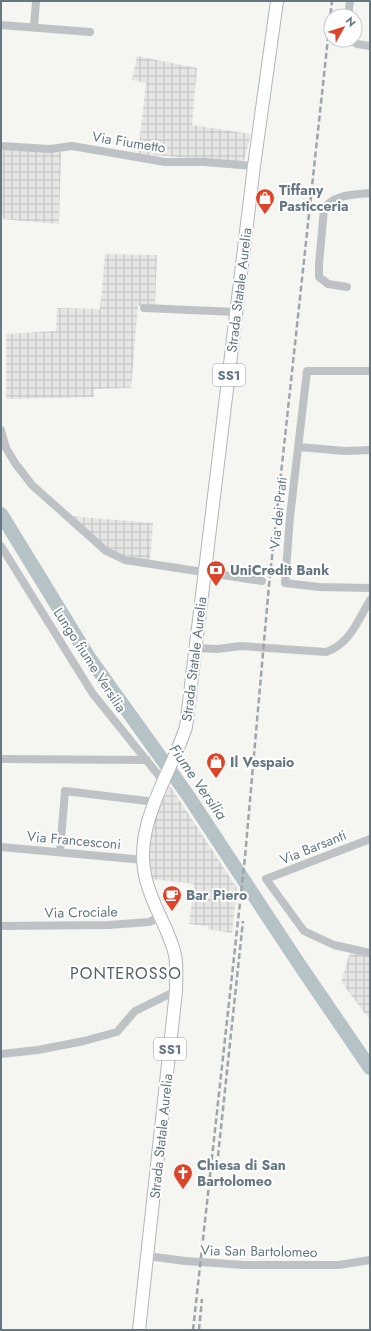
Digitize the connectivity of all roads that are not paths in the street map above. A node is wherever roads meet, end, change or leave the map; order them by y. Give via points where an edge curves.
1 (36, 1) edge
2 (277, 1) edge
3 (1, 25) edge
4 (34, 27) junction
5 (90, 32) dead end
6 (1, 146) edge
7 (254, 166) junction
8 (370, 194) edge
9 (347, 287) dead end
10 (144, 308) dead end
11 (236, 312) junction
12 (370, 371) edge
13 (1, 430) edge
14 (299, 446) junction
15 (370, 450) edge
16 (1, 546) edge
17 (206, 573) junction
18 (262, 581) dead end
19 (370, 588) edge
20 (370, 600) edge
21 (195, 648) junction
22 (1, 759) edge
23 (147, 760) junction
24 (165, 780) junction
25 (155, 802) junction
26 (370, 839) edge
27 (1, 847) edge
28 (60, 852) junction
29 (144, 860) junction
30 (160, 917) junction
31 (1, 926) edge
32 (370, 953) edge
33 (176, 991) junction
34 (1, 1054) edge
35 (147, 1256) junction
36 (370, 1260) edge
37 (139, 1330) edge

1 - 4 street
2 - 7 main road, Strada Statale Aurelia / SS1
3 - 4 street
4 - 5 street
6 - 7 street, Via Fiumetto via 50,149 72,146 165,162
7 - 11 main road, Strada Statale Aurelia / SS1
8 - 9 street via 334,199 328,202 324,209 320,277 328,284
10 - 11 street
11 - 17 main road, Strada Statale Aurelia / SS1
12 - 14 street, Via dei Prati via 307,371
13 - 17 street via 6,448 32,485 106,551 125,560
14 - 15 street via 345,451
14 - 19 street, Via dei Prati via 284,583
16 - 23 street, Lungo fiume Versilia via 93,694
17 - 18 street
17 - 21 main road, Strada Statale Aurelia / SS1
20 - 21 street via 348,637 326,652 241,646
21 - 24 main road, Strada Statale Aurelia / SS1 via 186,727
22 - 23 street
23 - 24 street, Lungo fiume Versilia
24 - 25 main road, Strada Statale Aurelia / SS1
25 - 28 street via 65,791
25 - 29 main road, Strada Statale Aurelia / SS1 via 145,831
26 - 32 street, Via Barsanti via 266,879 304,931 334,945
27 - 28 street, Via Francesconi
28 - 29 street, Via Francesconi
29 - 30 main road, Strada Statale Aurelia / SS1 via 144,873
30 - 31 street, Via Crociale via 149,922 110,925
30 - 33 main road, Strada Statale Aurelia / SS1 via 175,953
33 - 34 street via 135,1011 117,1032 46,1048
33 - 35 main road, Strada Statale Aurelia / SS1
35 - 36 street, Via San Bartolomeo via 244,1265 339,1265
35 - 37 main road, Strada Statale Aurelia / SS1

